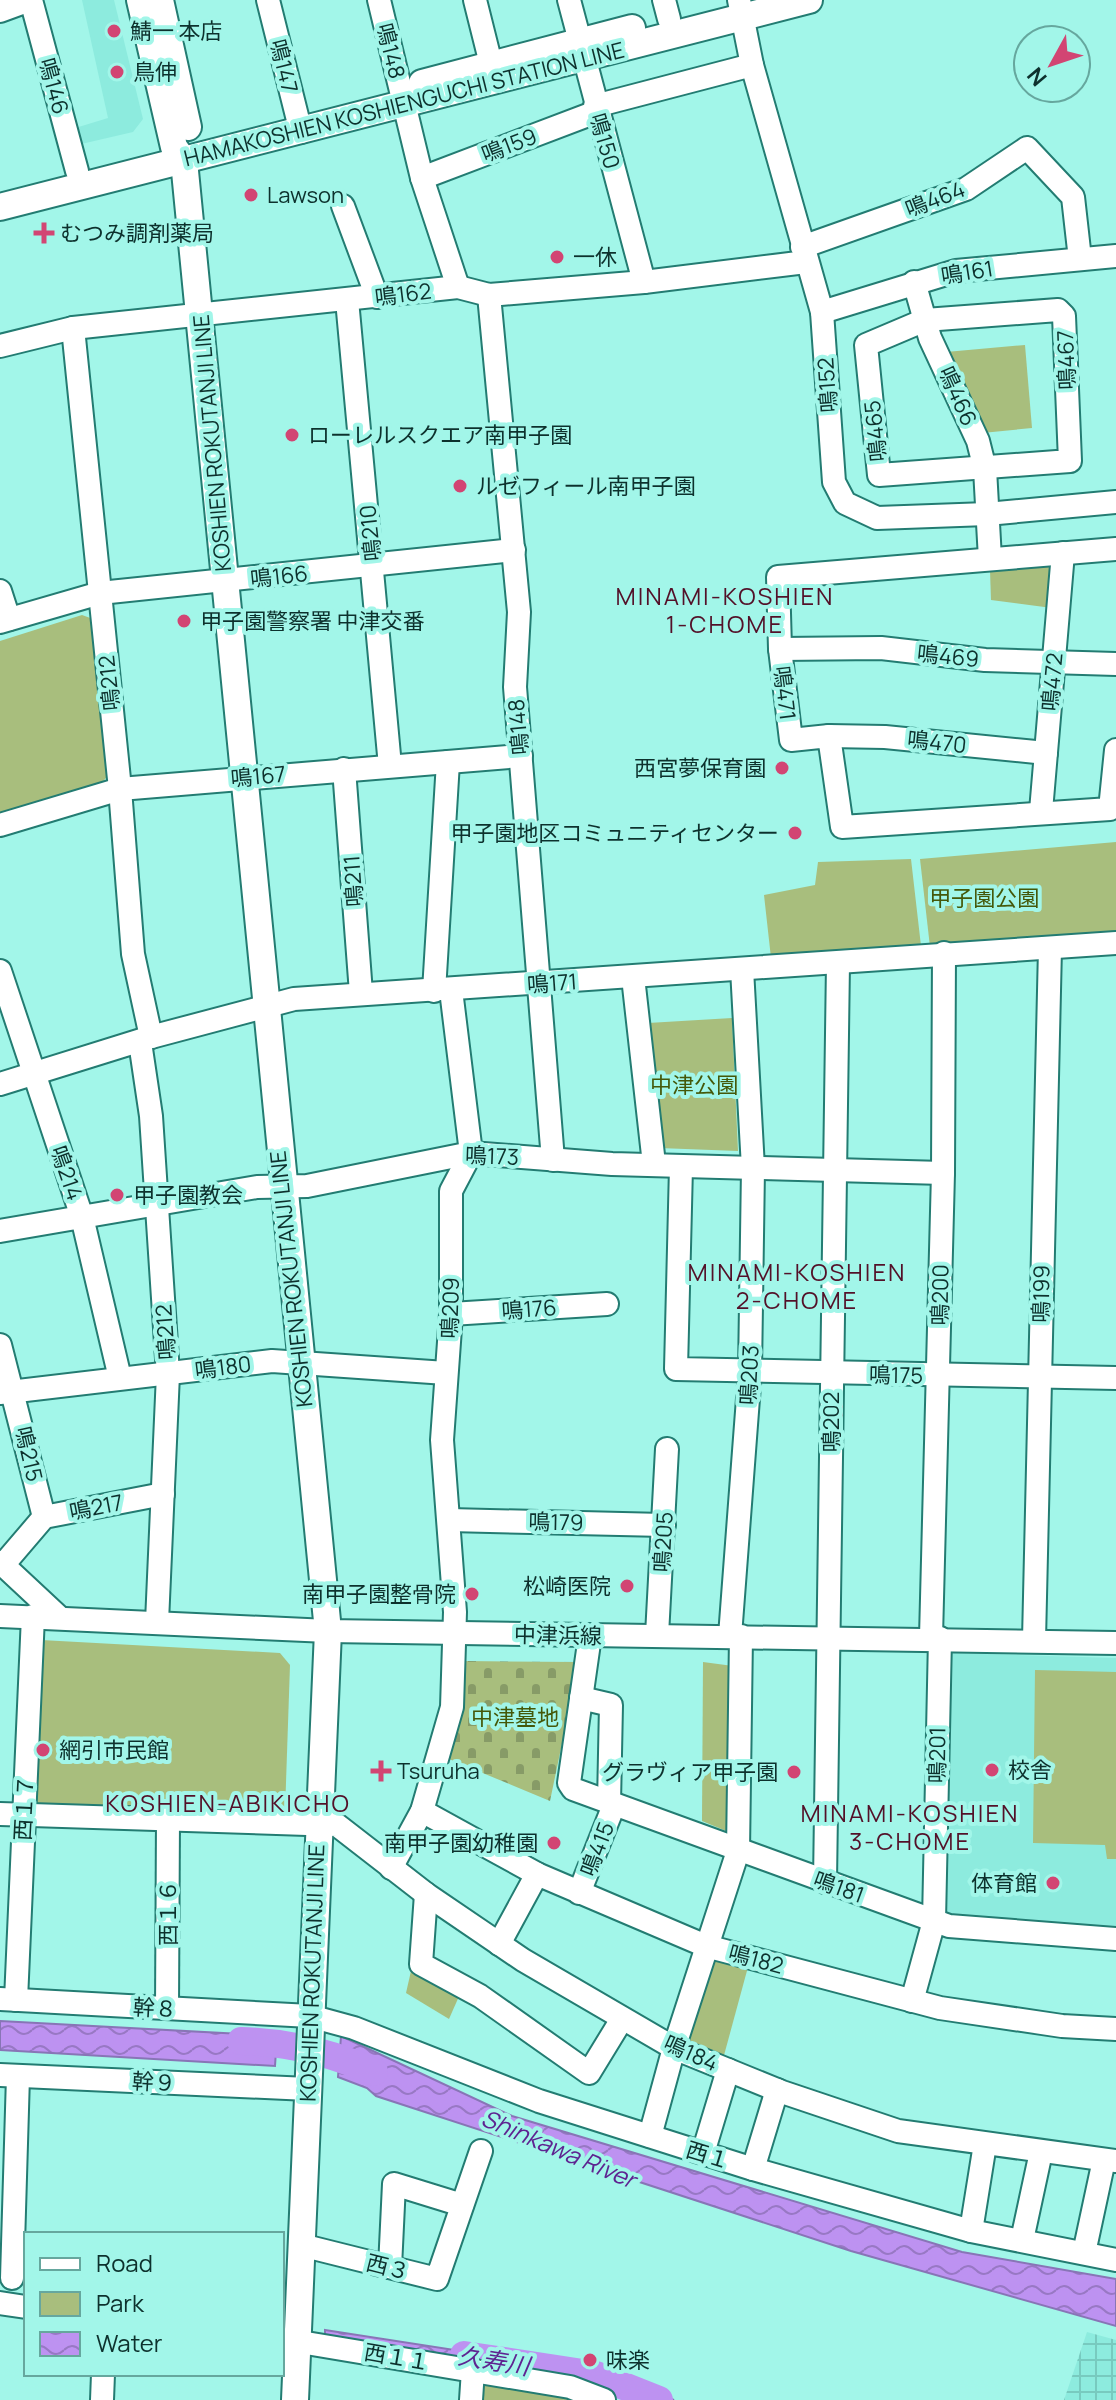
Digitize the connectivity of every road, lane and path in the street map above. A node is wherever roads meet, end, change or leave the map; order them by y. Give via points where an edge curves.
1 (31, 0) edge
2 (140, 0) edge
3 (160, 0) edge
4 (268, 0) edge
5 (379, 0) edge
6 (475, 0) edge
7 (569, 0) edge
8 (809, 0) edge
9 (740, 6) edge
10 (667, 9) edge
11 (0, 11) edge
12 (582, 50) junction
13 (491, 64) junction
14 (752, 65) junction
15 (402, 97) junction
16 (595, 109) junction
17 (298, 123) junction
18 (183, 150) junction
19 (77, 171) junction
20 (422, 178) junction
21 (0, 192) edge
22 (343, 206) dead end
23 (0, 207) edge
24 (804, 255) junction
25 (1116, 256) edge
26 (1080, 259) junction
27 (644, 282) junction
28 (914, 282) junction
29 (458, 287) junction
30 (489, 295) junction
31 (377, 297) junction
32 (347, 300) junction
33 (822, 312) junction
34 (202, 316) junction
35 (925, 320) junction
36 (73, 328) junction
37 (0, 346) edge
38 (985, 469) junction
39 (1116, 502) edge
40 (987, 514) junction
41 (1116, 549) edge
42 (514, 550) junction
43 (1063, 553) junction
44 (990, 559) junction
45 (373, 565) junction
46 (224, 582) junction
47 (0, 591) edge
48 (100, 593) junction
49 (5, 620) edge
50 (780, 649) junction
51 (1054, 661) junction
52 (1116, 664) edge
53 (829, 736) junction
54 (1116, 750) edge
55 (1046, 753) junction
56 (521, 756) junction
57 (448, 762) junction
58 (390, 766) junction
59 (344, 769) junction
60 (243, 776) junction
61 (120, 789) junction
62 (1041, 811) junction
63 (0, 825) edge
64 (1116, 943) edge
65 (1050, 948) junction
66 (944, 953) junction
67 (838, 963) junction
68 (742, 969) junction
69 (0, 971) edge
70 (633, 977) junction
71 (542, 983) junction
72 (443, 990) junction
73 (361, 993) junction
74 (266, 1006) junction
75 (146, 1040) junction
76 (33, 1073) junction
77 (0, 1084) edge
78 (471, 1153) junction
79 (553, 1160) junction
80 (654, 1164) junction
81 (681, 1167) junction
82 (753, 1168) junction
83 (833, 1169) junction
84 (943, 1173) junction
85 (282, 1188) junction
86 (157, 1206) junction
87 (82, 1217) junction
88 (0, 1231) edge
89 (607, 1304) dead end
90 (451, 1314) junction
91 (0, 1345) edge
92 (299, 1365) junction
93 (750, 1372) junction
94 (446, 1373) junction
95 (832, 1373) junction
96 (168, 1374) junction
97 (938, 1376) junction
98 (1040, 1376) junction
99 (120, 1378) junction
100 (1116, 1378) edge
101 (7, 1392) edge
102 (667, 1449) dead end
103 (163, 1494) junction
104 (44, 1517) junction
105 (449, 1520) junction
106 (664, 1525) junction
107 (2, 1564) edge
108 (0, 1616) edge
109 (33, 1616) junction
110 (59, 1617) junction
111 (157, 1622) junction
112 (328, 1631) junction
113 (456, 1632) junction
114 (657, 1635) junction
115 (590, 1636) junction
116 (736, 1636) junction
117 (830, 1637) junction
118 (935, 1638) junction
119 (1034, 1640) junction
120 (1116, 1643) edge
121 (581, 1698) junction
122 (612, 1804) junction
123 (422, 1811) junction
124 (0, 1814) edge
125 (24, 1814) junction
126 (168, 1818) junction
127 (318, 1822) junction
128 (738, 1851) junction
129 (391, 1868) junction
130 (537, 1874) junction
131 (825, 1882) junction
132 (579, 1893) junction
133 (426, 1894) junction
134 (934, 1921) junction
135 (1116, 1939) edge
136 (499, 1944) junction
137 (706, 1946) junction
138 (8, 1999) edge
139 (912, 2001) junction
140 (167, 2008) junction
141 (622, 2019) junction
142 (310, 2023) junction
143 (1116, 2029) edge
144 (674, 2048) junction
145 (728, 2070) junction
146 (9, 2075) edge
147 (308, 2082) junction
148 (777, 2090) junction
149 (650, 2136) junction
150 (985, 2144) junction
151 (481, 2151) dead end
152 (1041, 2152) junction
153 (703, 2153) junction
154 (1110, 2160) edge
155 (753, 2169) junction
156 (7, 2190) edge
157 (462, 2205) junction
158 (971, 2231) junction
159 (1022, 2240) junction
160 (301, 2245) junction
161 (1084, 2253) junction
162 (1116, 2260) edge
163 (390, 2267) junction
164 (13, 2278) edge
165 (0, 2303) edge
166 (24, 2307) edge
167 (290, 2328) edge
168 (473, 2370) junction
169 (103, 2376) edge
170 (102, 2400) edge
171 (295, 2400) edge
172 (471, 2400) edge
173 (604, 2400) edge

1 - 11 street
1 - 19 street, 鳴146
2 - 18 main road
3 - 18 main road
4 - 17 street, 鳴147
5 - 15 street, 鳴148
6 - 13 street
7 - 12 street, 鳴150
8 - 9 main road, HAMAKOSHIEN KOSHIENGUCHI STATION LINE
9 - 10 main road, HAMAKOSHIEN KOSHIENGUCHI STATION LINE
9 - 12 main road, HAMAKOSHIEN KOSHIENGUCHI STATION LINE
9 - 14 street, 鳴152
10 - 12 main road, HAMAKOSHIEN KOSHIENGUCHI STATION LINE
12 - 13 main road, HAMAKOSHIEN KOSHIENGUCHI STATION LINE
12 - 15 main road, HAMAKOSHIEN KOSHIENGUCHI STATION LINE
12 - 16 street, 鳴150
13 - 15 main road, HAMAKOSHIEN KOSHIENGUCHI STATION LINE
14 - 16 street, 鳴159
14 - 24 street, 鳴152
15 - 17 main road, HAMAKOSHIEN KOSHIENGUCHI STATION LINE
15 - 20 street, 鳴148
16 - 20 street, 鳴159
16 - 27 street, 鳴150
17 - 18 main road, HAMAKOSHIEN KOSHIENGUCHI STATION LINE
18 - 19 main road, HAMAKOSHIEN KOSHIENGUCHI STATION LINE
18 - 23 main road, HAMAKOSHIEN KOSHIENGUCHI STATION LINE
18 - 34 main road, KOSHIEN ROKUTANJI LINE
19 - 21 main road, HAMAKOSHIEN KOSHIENGUCHI STATION LINE
20 - 29 street, 鳴148
22 - 31 street
24 - 26 street, 鳴464 via 966,189 1027,148 1073,197
24 - 27 street, 鳴162
24 - 33 street, 鳴152
25 - 26 street, 鳴161
26 - 28 street, 鳴161 via 956,271
27 - 30 street, 鳴162
28 - 33 street, 鳴161
28 - 35 street, 鳴466
29 - 30 street, 鳴162
29 - 31 street, 鳴162
30 - 42 street, 鳴148
31 - 32 street, 鳴162
32 - 34 street, 鳴162
32 - 45 street, 鳴210
33 - 40 street, 鳴152 via 834,482 845,503 877,518
34 - 36 street, 鳴162
34 - 46 main road, KOSHIEN ROKUTANJI LINE
35 - 38 street, 鳴466
35 - 38 street, 鳴465 via 866,345 879,475
35 - 38 street, 鳴467 via 1058,310 1064,316 1070,461
36 - 37 street, 鳴162
36 - 48 street, 鳴212
38 - 40 street, 鳴466
39 - 40 street, 鳴152
40 - 44 street
41 - 43 street, 鳴471
42 - 45 street, 鳴166
42 - 56 street, 鳴148
43 - 44 street, 鳴471
43 - 51 street, 鳴472
44 - 50 street, 鳴471 via 778,577
45 - 46 street, 鳴166
45 - 58 street, 鳴210
46 - 48 street, 鳴166
46 - 60 main road, KOSHIEN ROKUTANJI LINE
47 - 49 street
48 - 49 street, 鳴166
48 - 61 street, 鳴212
50 - 51 street, 鳴469 via 881,648 985,660
50 - 53 street, 鳴471 via 791,740
51 - 52 street, 鳴469
51 - 55 street, 鳴472
53 - 55 street, 鳴470
53 - 62 street, 鳴471 via 842,827
54 - 62 street, 鳴471 via 1110,809
55 - 62 street, 鳴472
56 - 57 street, 鳴167
56 - 71 street, 鳴148
57 - 58 street, 鳴167
57 - 72 street
58 - 59 street, 鳴167
59 - 60 street, 鳴167
59 - 73 street, 鳴211
60 - 61 street, 鳴167
60 - 74 main road, KOSHIEN ROKUTANJI LINE
61 - 63 street, 鳴167
61 - 75 street, 鳴212 via 133,954
64 - 65 street, 鳴171
65 - 66 street, 鳴171
65 - 98 street, 鳴199
66 - 67 street, 鳴171
66 - 84 street, 鳴200
67 - 68 street, 鳴171
67 - 83 street, 鳴202
68 - 70 street, 鳴171
68 - 82 street, 鳴203
69 - 76 street, 鳴214
70 - 71 street, 鳴171
70 - 80 street
71 - 72 street, 鳴171
71 - 79 street, 鳴148
72 - 73 street, 鳴171
72 - 78 street
73 - 74 street, 鳴171
74 - 75 street, 鳴171
74 - 85 main road, KOSHIEN ROKUTANJI LINE
75 - 76 street, 鳴171
75 - 86 street, 鳴212
76 - 77 street, 鳴171
76 - 87 street, 鳴214
78 - 79 street, 鳴173
78 - 85 street, 鳴173
78 - 90 street, 鳴209 via 451,1191
79 - 80 street, 鳴173
80 - 81 street, 鳴173
81 - 82 street, 鳴173
81 - 93 street, 鳴175 via 676,1369
82 - 83 street, 鳴173
82 - 93 street, 鳴203
83 - 84 street, 鳴173
83 - 95 street, 鳴202
84 - 97 street, 鳴200
85 - 86 street, 鳴173 via 257,1187
85 - 92 main road, KOSHIEN ROKUTANJI LINE
86 - 87 street, 鳴173
86 - 96 street, 鳴212
87 - 88 street, 鳴173
87 - 99 street, 鳴214
89 - 90 street, 鳴176
90 - 94 street, 鳴209
91 - 101 street, 鳴215
92 - 94 street, 鳴180
92 - 96 street, 鳴180 via 272,1361
92 - 112 main road, KOSHIEN ROKUTANJI LINE
93 - 95 street, 鳴175
93 - 116 street, 鳴203
94 - 105 street, 鳴209 via 442,1440
95 - 97 street, 鳴175
95 - 117 street, 鳴202
96 - 99 street, 鳴180
96 - 103 street, 鳴212
97 - 98 street, 鳴175
97 - 118 street, 鳴200
98 - 100 street, 鳴175
98 - 119 street, 鳴199
99 - 101 street, 鳴180
101 - 104 street, 鳴215
102 - 106 street, 鳴205
103 - 104 street, 鳴217
103 - 111 street, 鳴212
104 - 107 street, 鳴217
105 - 106 street, 鳴179
105 - 113 street, 鳴209
106 - 114 street, 鳴205
107 - 110 street
108 - 109 street, 中津浜線
109 - 110 street, 中津浜線
109 - 125 street, 西１７
110 - 111 street, 中津浜線
111 - 112 street, 中津浜線
112 - 113 street, 中津浜線
112 - 127 main road, KOSHIEN ROKUTANJI LINE
113 - 115 street, 中津浜線
113 - 123 street, 鳴209 via 452,1707
114 - 115 street, 中津浜線
114 - 116 street, 中津浜線
115 - 121 street
116 - 117 street, 中津浜線
116 - 128 street, 鳴203
117 - 118 street, 中津浜線
117 - 131 street, 鳴202
118 - 119 street, 中津浜線
118 - 134 street, 鳴201
119 - 120 street, 中津浜線
121 - 122 street via 611,1705
121 - 122 street, 鳴181 via 569,1783
122 - 128 street, 鳴181
122 - 132 street, 鳴415
123 - 129 street, 鳴209
123 - 130 street, 鳴182
124 - 125 street
125 - 126 street
125 - 138 street, 西１７
126 - 127 street
126 - 140 street, 西１６
127 - 129 street, 鳴184 via 337,1825
127 - 142 main road, KOSHIEN ROKUTANJI LINE
128 - 131 street, 鳴181
128 - 137 street, 鳴203
129 - 133 street, 鳴184
130 - 132 street, 鳴182
130 - 136 street
131 - 134 street, 鳴181
132 - 137 street, 鳴182
133 - 136 street, 鳴184
133 - 141 street via 421,1964 480,1996 589,2073
134 - 135 street, 鳴181
134 - 139 street, 鳴201
136 - 141 street, 鳴184
137 - 139 street, 鳴182
137 - 144 street, 鳴203
138 - 140 street, 幹８
139 - 143 street, 鳴182 via 1062,2026
140 - 142 street, 幹８
141 - 144 street, 鳴184
142 - 147 main road, KOSHIEN ROKUTANJI LINE
142 - 149 street, 西１ via 354,2028 539,2101
144 - 145 street, 鳴184
144 - 149 street, 鳴203
145 - 148 street, 鳴184
145 - 153 street
146 - 147 street, 幹９
146 - 156 street
147 - 160 main road, KOSHIEN ROKUTANJI LINE
148 - 150 street, 鳴184 via 898,2131
148 - 155 street
149 - 153 street, 西１
150 - 152 street, 鳴184
150 - 158 street
151 - 157 street, 西３
152 - 154 street, 鳴184
152 - 159 street
153 - 155 street, 西１
154 - 161 street
155 - 158 street, 西１
156 - 164 street
157 - 163 street, 西３ via 437,2279
157 - 163 street via 394,2184
158 - 159 street, 西１
159 - 161 street, 西１
160 - 163 street, 西３
160 - 167 main road, KOSHIEN ROKUTANJI LINE
161 - 162 street, 西１
165 - 166 street
167 - 168 street, 西１１
167 - 171 main road, KOSHIEN ROKUTANJI LINE
168 - 172 street
168 - 173 street, 西１１ via 570,2387
169 - 170 street

